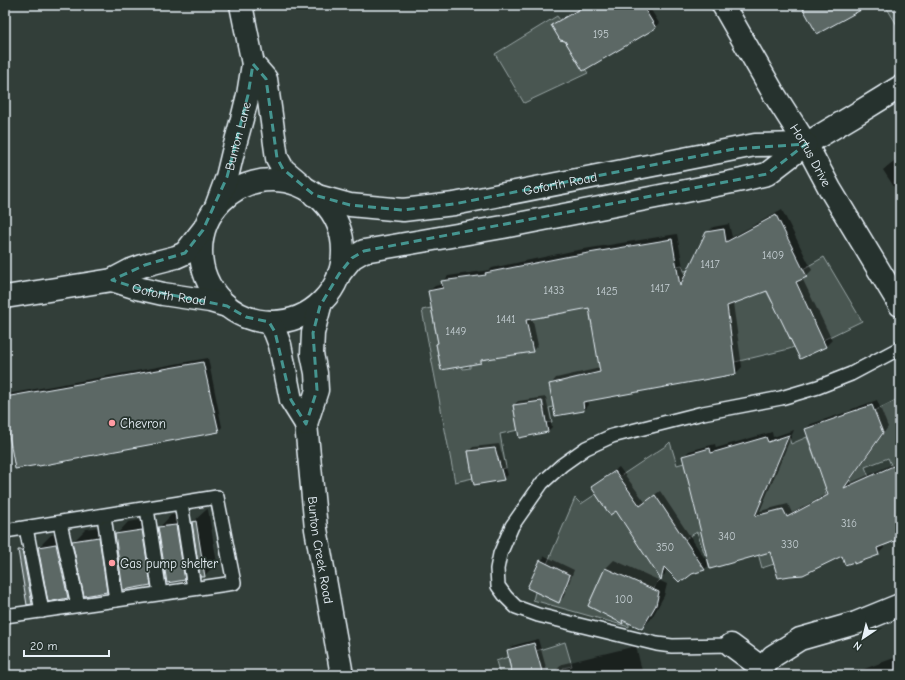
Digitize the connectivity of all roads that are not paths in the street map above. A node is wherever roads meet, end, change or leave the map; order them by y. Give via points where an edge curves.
1 (241, 5) edge
2 (723, 5) edge
3 (253, 64) junction
4 (900, 87) edge
5 (806, 144) junction
6 (308, 190) junction
7 (216, 206) junction
8 (203, 230) junction
9 (339, 274) junction
10 (112, 280) junction
11 (5, 297) edge
12 (900, 305) edge
13 (227, 306) junction
14 (320, 306) junction
15 (269, 322) junction
16 (900, 348) edge
17 (306, 424) junction
18 (181, 504) junction
19 (146, 509) junction
20 (104, 516) junction
21 (60, 523) junction
22 (26, 528) junction
23 (5, 531) edge
24 (194, 588) junction
25 (160, 593) junction
26 (116, 600) junction
27 (78, 605) junction
28 (900, 605) edge
29 (42, 611) junction
30 (5, 616) edge
31 (731, 645) joint
32 (760, 671) edge
33 (342, 675) edge

1 - 3 street, Bunton Lane
2 - 5 street, Hortus Drive
3 - 6 street, Bunton Lane via 266,79 277,158 283,168
3 - 7 street, Bunton Lane via 248,95 227,177
4 - 5 street, Goforth Road
5 - 6 street, Goforth Road via 755,145 454,204 403,210 350,205
5 - 9 street, Goforth Road via 767,174 502,227 364,251 352,258
5 - 12 street, Hortus Drive
6 - 7 street via 282,180 262,179 243,185 226,195
6 - 9 street via 332,209 341,228 343,252
7 - 8 street
8 - 10 street, Goforth Road via 185,253 131,270
8 - 13 street via 200,248 203,267 212,288
9 - 14 street
10 - 11 street, Goforth Road
10 - 13 street, Goforth Road via 137,288 210,300
13 - 15 street via 246,317
14 - 15 street via 300,318
14 - 17 street, Bunton Creek Road via 313,333 312,354 317,390
15 - 17 street, Bunton Creek Road via 280,345 291,400
16 - 31 lane via 851,374 818,387 782,398 703,413 612,436 586,448 562,465 542,483 512,526 500,554 497,569 498,586 516,607 538,616 657,644
17 - 33 street, Bunton Creek Road via 316,529
18 - 19 lane
18 - 24 lane
18 - 24 lane via 217,497 234,583
19 - 20 lane
19 - 25 lane
20 - 21 lane
20 - 26 lane
21 - 22 lane
21 - 27 lane
22 - 23 lane
22 - 29 lane
24 - 25 lane
25 - 26 lane
26 - 27 lane
27 - 29 lane
28 - 32 street via 856,623 800,639 773,656
29 - 30 lane
31 - 32 street

